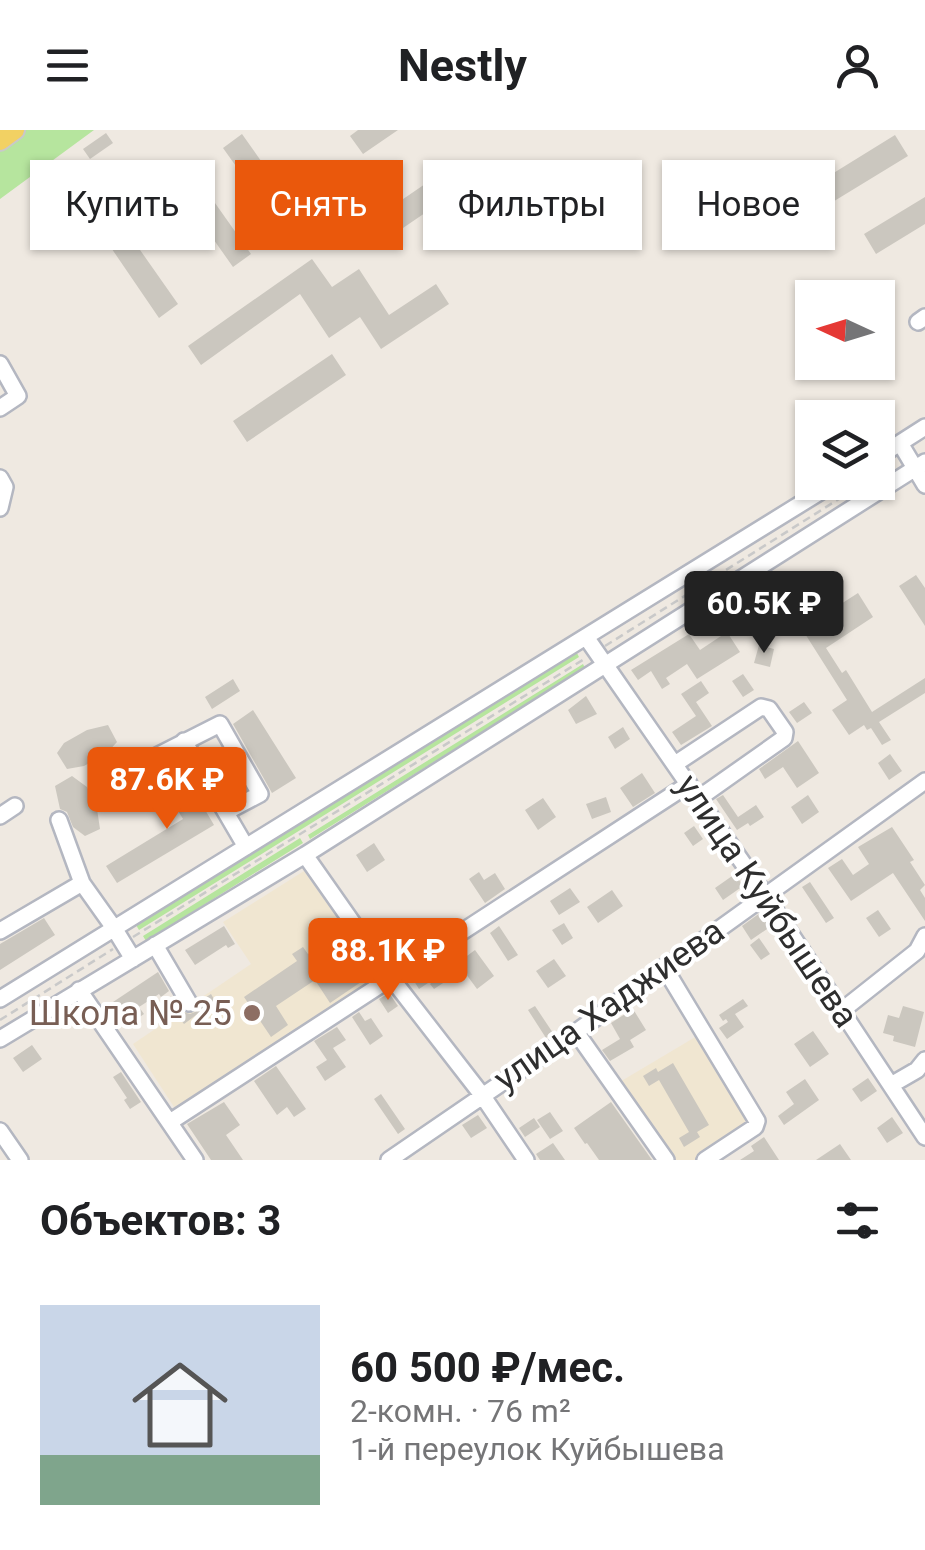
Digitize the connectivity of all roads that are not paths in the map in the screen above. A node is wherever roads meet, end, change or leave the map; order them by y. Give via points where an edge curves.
1 (15, 130) edge
2 (0, 141) edge
3 (0, 364) edge
4 (0, 408) edge
5 (925, 428) edge
6 (900, 443) junction
7 (895, 446) edge
8 (920, 466) edge
9 (0, 478) edge
10 (925, 485) edge
11 (807, 500) edge
12 (0, 508) edge
13 (586, 638) junction
14 (601, 659) junction
15 (184, 741) junction
16 (145, 762) dead end
17 (675, 764) junction
18 (925, 780) edge
19 (689, 784) junction
20 (699, 798) junction
21 (15, 806) dead end
22 (226, 812) junction
23 (0, 816) edge
24 (58, 820) dead end
25 (246, 847) junction
26 (305, 854) junction
27 (82, 883) junction
28 (765, 895) junction
29 (114, 928) junction
30 (0, 931) edge
31 (155, 945) junction
32 (922, 950) edge
33 (133, 959) junction
34 (664, 968) junction
35 (392, 979) junction
36 (79, 990) junction
37 (0, 999) edge
38 (188, 1003) dead end
39 (840, 1012) junction
40 (576, 1032) junction
41 (0, 1039) edge
42 (925, 1060) edge
43 (891, 1085) junction
44 (482, 1095) junction
45 (170, 1122) junction
46 (0, 1130) edge
47 (925, 1137) edge
48 (20, 1160) edge
49 (195, 1160) edge
50 (389, 1160) edge
51 (526, 1160) edge
52 (666, 1160) edge
53 (706, 1160) edge

1 - 2 main road
3 - 4 street via 18,396
5 - 6 street
6 - 7 street
6 - 8 street
8 - 10 street
8 - 14 street
9 - 12 street
11 - 13 street
13 - 14 street, улица Куйбышева
13 - 25 street
14 - 17 street, улица Куйбышева
14 - 26 street
15 - 16 street
15 - 22 street
15 - 22 street via 220,724 260,794
17 - 19 street, улица Куйбышева
17 - 20 street via 761,707 769,709 784,738
18 - 28 street, улица Хаджиева
19 - 20 street, улица Куйбышева
19 - 35 street
20 - 28 street, улица Куйбышева
21 - 23 street
22 - 25 street
24 - 27 street
25 - 29 street
26 - 31 street
26 - 35 street
27 - 29 street
27 - 30 street
28 - 34 street, улица Хаджиева
28 - 39 street, улица Куйбышева
29 - 33 street
29 - 37 street
31 - 33 street
31 - 38 street
32 - 39 street
33 - 36 street
34 - 40 street, улица Хаджиева
34 - 53 street via 757,1121
35 - 44 street
35 - 45 street
36 - 41 street
36 - 45 street
39 - 43 street, улица Куйбышева
40 - 44 street, улица Хаджиева
40 - 52 street
42 - 43 street
43 - 47 street, улица Куйбышева
44 - 50 street, улица Хаджиева
44 - 51 street
45 - 49 street
46 - 48 street

